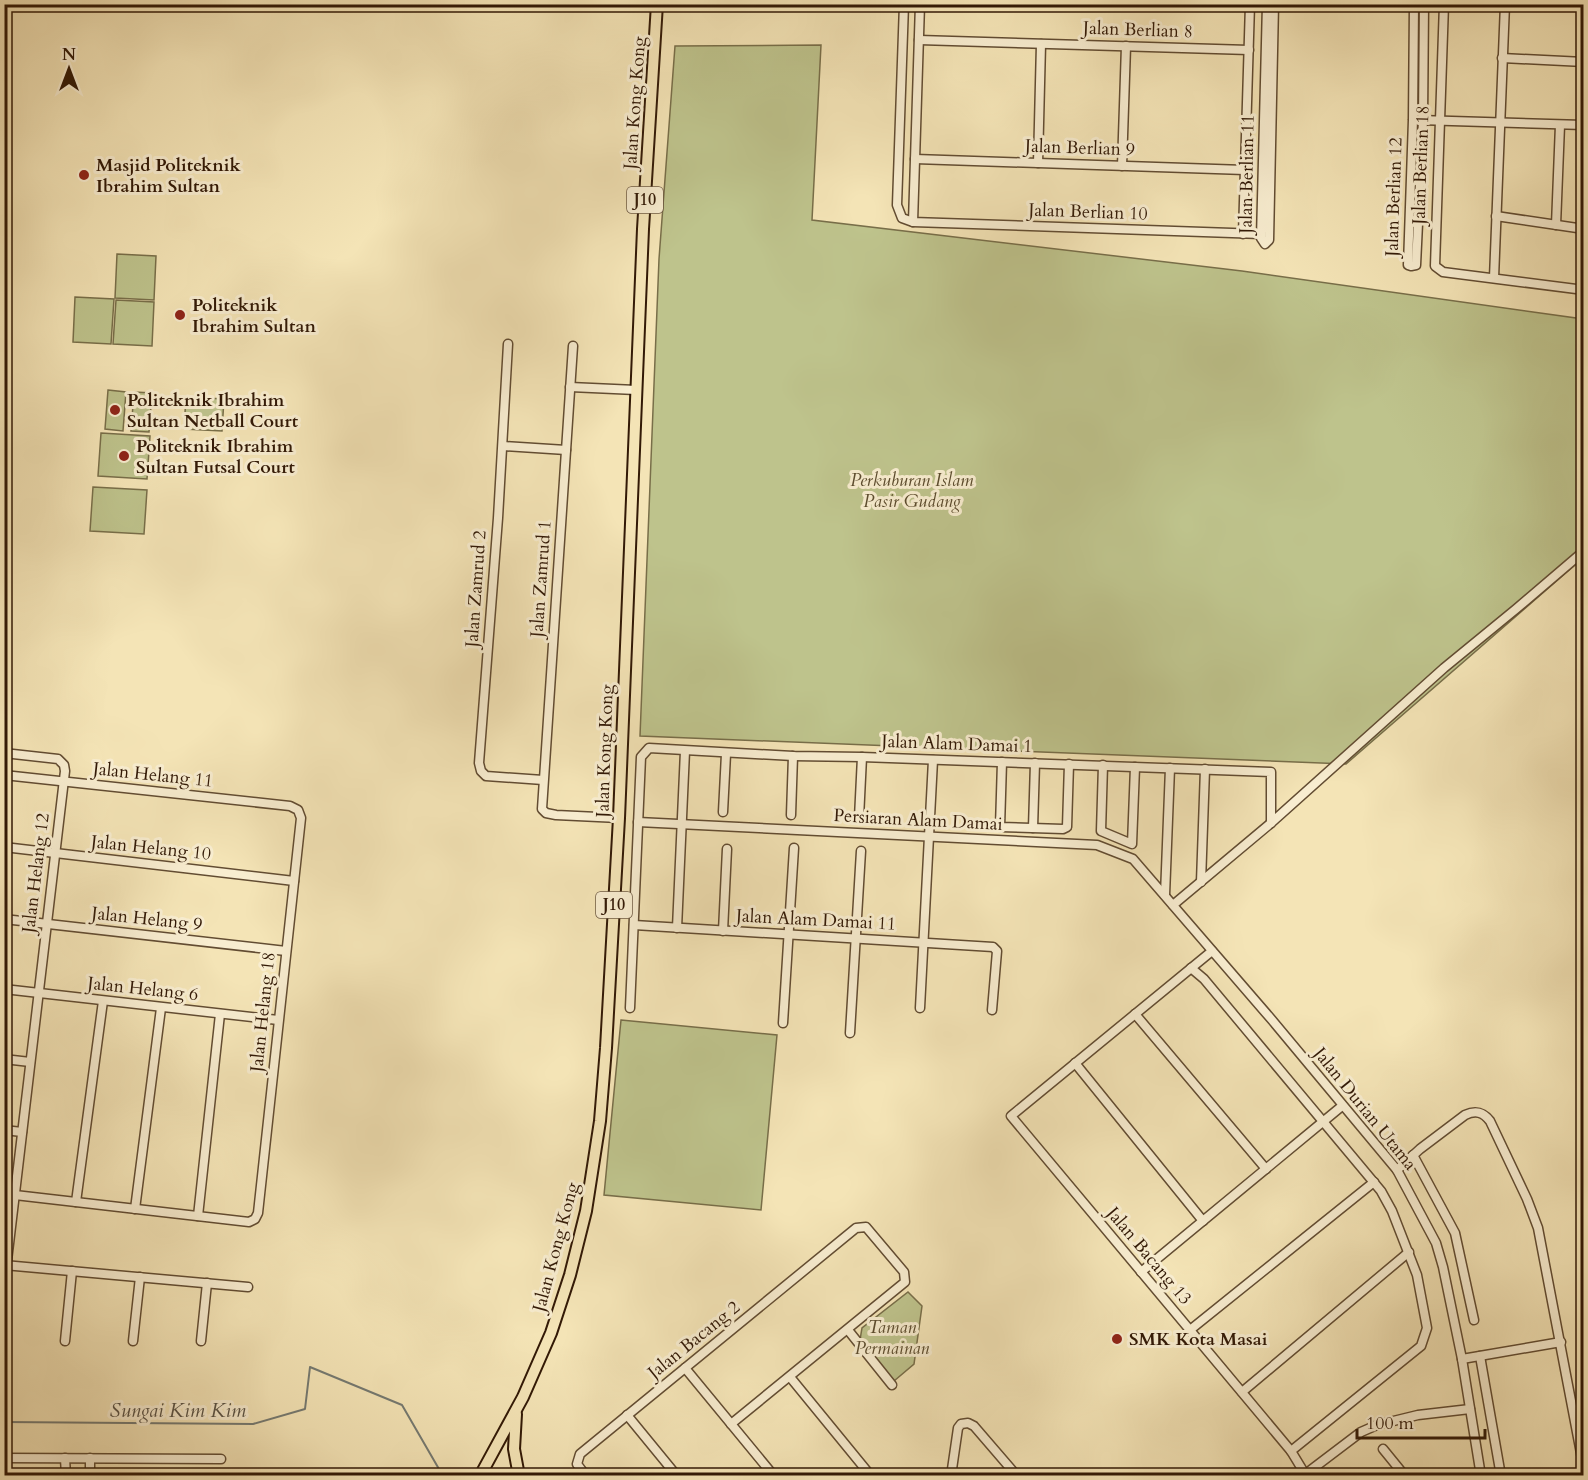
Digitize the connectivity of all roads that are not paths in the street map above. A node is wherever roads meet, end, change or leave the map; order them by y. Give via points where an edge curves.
1 (657, 4) edge
2 (904, 4) edge
3 (920, 4) edge
4 (1250, 4) edge
5 (1267, 4) edge
6 (1275, 4) edge
7 (1414, 4) edge
8 (1424, 4) edge
9 (1444, 4) edge
10 (1505, 4) edge
11 (919, 40) junction
12 (1041, 44) junction
13 (1126, 46) junction
14 (1249, 50) junction
15 (1503, 58) junction
16 (1584, 62) edge
17 (1418, 120) junction
18 (1439, 121) junction
19 (1500, 123) junction
20 (1560, 124) junction
21 (1584, 125) edge
22 (915, 159) junction
23 (1038, 163) junction
24 (1122, 166) junction
25 (1245, 170) junction
26 (1496, 216) junction
27 (913, 222) junction
28 (1556, 225) junction
29 (1584, 229) edge
30 (1243, 234) junction
31 (1261, 234) junction
32 (1494, 278) junction
33 (1584, 290) edge
34 (508, 344) dead end
35 (573, 346) dead end
36 (570, 387) junction
37 (636, 390) junction
38 (503, 446) junction
39 (566, 450) junction
40 (1584, 551) edge
41 (685, 751) junction
42 (4, 753) edge
43 (726, 754) junction
44 (793, 756) junction
45 (862, 757) junction
46 (933, 760) junction
47 (1002, 762) junction
48 (1035, 763) junction
49 (1069, 764) junction
50 (1103, 765) junction
51 (1135, 767) junction
52 (1170, 768) junction
53 (1205, 769) junction
54 (4, 775) edge
55 (543, 780) junction
56 (63, 782) junction
57 (298, 810) joint
58 (723, 812) dead end
59 (791, 815) dead end
60 (619, 818) junction
61 (859, 818) dead end
62 (638, 822) junction
63 (1271, 823) junction
64 (682, 825) junction
65 (1033, 828) junction
66 (929, 837) junction
67 (4, 848) edge
68 (794, 848) dead end
69 (727, 849) dead end
70 (861, 851) dead end
71 (55, 854) junction
72 (294, 881) junction
73 (1201, 882) junction
74 (1165, 895) junction
75 (1173, 905) junction
76 (4, 919) edge
77 (46, 924) junction
78 (634, 926) junction
79 (678, 928) junction
80 (723, 931) junction
81 (788, 936) junction
82 (856, 940) junction
83 (924, 943) junction
84 (286, 951) junction
85 (1212, 951) junction
86 (1191, 968) junction
87 (4, 989) edge
88 (39, 993) junction
89 (103, 1001) junction
90 (161, 1008) junction
91 (630, 1008) dead end
92 (920, 1008) dead end
93 (992, 1010) dead end
94 (220, 1014) junction
95 (1135, 1014) junction
96 (278, 1020) junction
97 (783, 1023) dead end
98 (850, 1033) dead end
99 (4, 1059) edge
100 (30, 1062) junction
101 (1075, 1063) junction
102 (1342, 1106) junction
103 (1324, 1122) junction
104 (4, 1130) edge
105 (22, 1132) junction
106 (1413, 1155) junction
107 (1266, 1169) junction
108 (1397, 1170) junction
109 (1374, 1182) junction
110 (15, 1196) junction
111 (76, 1203) junction
112 (135, 1209) junction
113 (198, 1216) junction
114 (1203, 1221) junction
115 (1409, 1252) junction
116 (6, 1265) edge
117 (72, 1271) junction
118 (1141, 1272) junction
119 (140, 1277) junction
120 (207, 1283) junction
121 (4, 1286) edge
122 (248, 1287) dead end
123 (1474, 1320) dead end
124 (848, 1329) junction
125 (1190, 1330) junction
126 (64, 1341) dead end
127 (133, 1341) dead end
128 (201, 1341) dead end
129 (1561, 1342) junction
130 (1480, 1356) junction
131 (1462, 1359) junction
132 (685, 1368) junction
133 (790, 1377) junction
134 (892, 1385) dead end
135 (1242, 1392) junction
136 (517, 1408) junction
137 (1470, 1409) junction
138 (627, 1416) junction
139 (731, 1424) junction
140 (1383, 1449) dead end
141 (1291, 1451) junction
142 (4, 1458) edge
143 (65, 1458) junction
144 (90, 1458) junction
145 (221, 1459) dead end
146 (1584, 1469) edge
147 (585, 1475) edge
148 (1304, 1475) edge
149 (66, 1476) edge
150 (90, 1476) edge
151 (480, 1476) edge
152 (519, 1476) edge
153 (677, 1476) edge
154 (774, 1476) edge
155 (872, 1476) edge
156 (951, 1476) edge
157 (1017, 1476) edge
158 (1405, 1476) edge
159 (1481, 1476) edge
160 (1501, 1476) edge

1 - 37 main road, Jalan Kong Kong / J10
2 - 27 street via 897,205 902,218
3 - 11 street
4 - 14 street
5 - 31 street, Jalan Berlian 11
6 - 31 street, Jalan Berlian 11 via 1267,244 1262,242
7 - 17 street, Jalan Berlian 12
8 - 17 street, Jalan Berlian 12
9 - 18 street, Jalan Berlian 18
10 - 15 street
11 - 12 street, Jalan Berlian 8
11 - 22 street
12 - 13 street, Jalan Berlian 8
12 - 23 street
13 - 14 street, Jalan Berlian 8
13 - 24 street
14 - 25 street
15 - 16 street
15 - 19 street
17 - 17 street, Jalan Berlian 12 via 1416,264 1411,267 1408,264
17 - 18 street
18 - 19 street
18 - 32 street, Jalan Berlian 18 via 1435,266 1443,272
19 - 20 street
19 - 26 street
20 - 21 street
20 - 28 street
22 - 23 street, Jalan Berlian 9
22 - 27 street
23 - 24 street, Jalan Berlian 9
24 - 25 street, Jalan Berlian 9
25 - 30 street
26 - 28 street
26 - 32 street
27 - 30 street, Jalan Berlian 10
28 - 29 street
30 - 31 street, Jalan Berlian 10
32 - 33 street
34 - 38 street, Jalan Zamrud 2
35 - 36 street, Jalan Zamrud 1
36 - 37 street
36 - 39 street, Jalan Zamrud 1
37 - 60 main road, Jalan Kong Kong / J10
38 - 39 street
38 - 55 street, Jalan Zamrud 2 via 479,763 486,776
39 - 55 street, Jalan Zamrud 1
40 - 63 street via 1444,668
41 - 43 street, Jalan Alam Damai 1
41 - 62 street, Jalan Alam Damai 1 via 649,748 644,752
41 - 64 street
42 - 56 street, Jalan Helang 12 via 58,759 64,765
43 - 44 street, Jalan Alam Damai 1
43 - 58 street
44 - 45 street, Jalan Alam Damai 1
44 - 59 street
45 - 46 street, Jalan Alam Damai 1
45 - 61 street
46 - 47 street, Jalan Alam Damai 1
46 - 66 street
47 - 48 street, Jalan Alam Damai 1
47 - 65 street via 999,824
48 - 49 street, Jalan Alam Damai 1
48 - 65 street
49 - 50 street, Jalan Alam Damai 1
49 - 65 street via 1066,827
50 - 51 street, Jalan Alam Damai 1
50 - 51 street via 1101,831 1132,844
51 - 52 street, Jalan Alam Damai 1
52 - 53 street, Jalan Alam Damai 1
52 - 74 street
53 - 63 street, Jalan Alam Damai 1 via 1271,772
53 - 73 street
54 - 56 street, Jalan Helang 11
55 - 60 street, Jalan Zamrud 1 via 541,802 546,813
56 - 57 street, Jalan Helang 11 via 290,806
56 - 71 street, Jalan Helang 12
57 - 72 street, Jalan Helang 18 via 301,818
60 - 136 main road, Jalan Kong Kong / J10 via 600,1121 586,1212 551,1333
62 - 64 street, Persiaran Alam Damai
62 - 78 street
63 - 73 street
64 - 66 street, Persiaran Alam Damai
64 - 79 street
66 - 74 street, Persiaran Alam Damai via 1097,845 1132,859
66 - 83 street
67 - 71 street, Jalan Helang 10
68 - 81 street
69 - 80 street
70 - 82 street
71 - 72 street, Jalan Helang 10
71 - 77 street, Jalan Helang 12
72 - 84 street, Jalan Helang 18
73 - 75 street
74 - 75 street, Persiaran Alam Damai
75 - 85 street, Jalan Durian Utama
76 - 77 street, Jalan Helang 9
77 - 84 street, Jalan Helang 9
77 - 88 street, Jalan Helang 12
78 - 79 street, Jalan Alam Damai 11
78 - 91 street
79 - 80 street, Jalan Alam Damai 11
80 - 81 street, Jalan Alam Damai 11
81 - 82 street, Jalan Alam Damai 11
81 - 97 street
82 - 83 street, Jalan Alam Damai 11
82 - 98 street
83 - 92 street
83 - 93 street, Jalan Alam Damai 11 via 995,949
84 - 96 street, Jalan Helang 18
85 - 86 street
85 - 102 street, Jalan Durian Utama
86 - 95 street
86 - 103 street
87 - 88 street, Jalan Helang 6
88 - 89 street, Jalan Helang 6
88 - 100 street, Jalan Helang 12
89 - 90 street, Jalan Helang 6
89 - 111 street
90 - 94 street, Jalan Helang 6
90 - 112 street
94 - 96 street, Jalan Helang 6
94 - 113 street
95 - 101 street
95 - 107 street
96 - 113 street, Jalan Helang 18 via 258,1213 249,1222
99 - 100 street
100 - 105 street, Jalan Helang 12
101 - 114 street
101 - 118 street, Jalan Bacang 13 via 1011,1116
102 - 103 street
102 - 108 street, Jalan Durian Utama
103 - 107 street
103 - 109 street
104 - 105 street
105 - 110 street, Jalan Helang 12
106 - 108 street
106 - 123 street via 1455,1233
106 - 129 street via 1465,1115 1486,1115 1534,1214
107 - 114 street
108 - 131 street, Jalan Durian Utama via 1436,1243
109 - 115 street via 1392,1211
109 - 125 street
110 - 111 street
110 - 116 street, Jalan Helang 12
111 - 112 street
112 - 113 street
114 - 118 street
115 - 135 street
115 - 141 street via 1426,1318 1421,1346
116 - 117 street
116 - 121 street, Jalan Helang 12
117 - 119 street
117 - 126 street
118 - 125 street, Jalan Bacang 13
119 - 120 street
119 - 127 street
120 - 122 street
120 - 128 street
124 - 132 street, Jalan Bacang 2 via 905,1282 906,1275 869,1230 859,1227
124 - 133 street
124 - 134 street
125 - 135 street, Jalan Bacang 13
129 - 130 street
129 - 146 street
130 - 131 street
130 - 160 street
131 - 137 street, Jalan Durian Utama
132 - 138 street, Jalan Bacang 2
132 - 139 street
133 - 139 street
133 - 155 street
135 - 141 street, Jalan Bacang 13
136 - 151 main road, Jalan Kong Kong / J10
136 - 152 main road via 514,1449
137 - 148 street via 1418,1415 1361,1431
137 - 159 street, Jalan Durian Utama
138 - 147 street, Jalan Bacang 2 via 578,1457 577,1464
138 - 153 street
139 - 154 street
140 - 158 street
141 - 148 street, Jalan Bacang 13
142 - 143 street
143 - 144 street
143 - 149 street
144 - 145 street
144 - 150 street
156 - 157 street via 958,1428 968,1422

